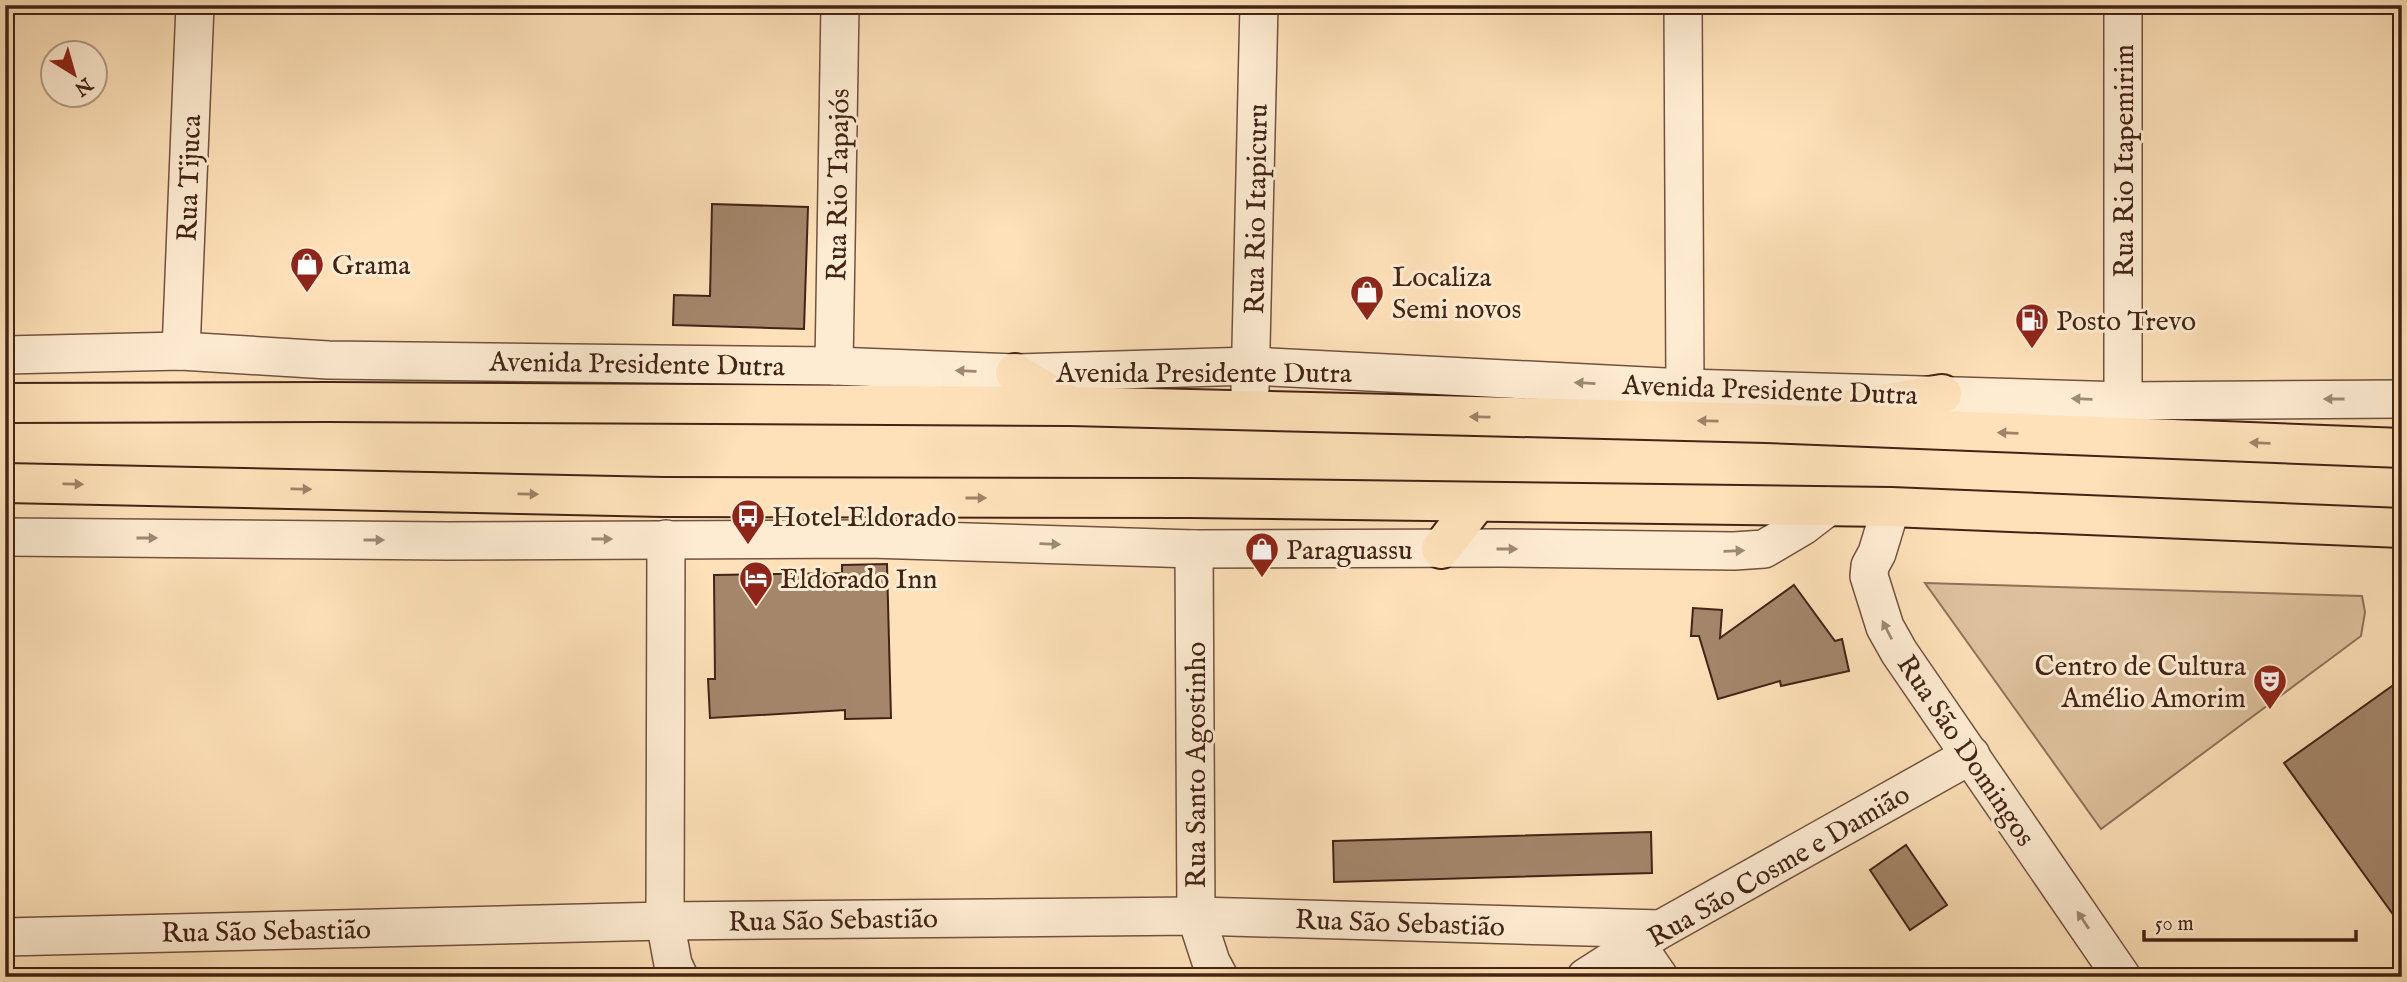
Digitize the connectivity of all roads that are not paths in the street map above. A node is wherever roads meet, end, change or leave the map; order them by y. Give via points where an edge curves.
1 (195, 5) edge
2 (840, 5) edge
3 (1259, 5) edge
4 (1683, 5) edge
5 (2123, 5) edge
6 (181, 351) junction
7 (5, 355) edge
8 (834, 366) junction
9 (1252, 366) junction
10 (1015, 373) junction
11 (1685, 388) junction
12 (1942, 394) junction
13 (2402, 399) edge
14 (2221, 400) junction
15 (2123, 401) junction
16 (5, 403) edge
17 (1070, 407) junction
18 (1248, 412) junction
19 (1766, 423) junction
20 (2218, 441) junction
21 (2402, 448) edge
22 (5, 483) edge
23 (1477, 502) junction
24 (1829, 506) junction
25 (1891, 507) junction
26 (2402, 528) edge
27 (5, 537) edge
28 (666, 539) junction
29 (1194, 549) junction
30 (1441, 549) junction
31 (1971, 755) junction
32 (1196, 916) junction
33 (665, 921) junction
34 (5, 937) edge
35 (1649, 937) junction
36 (679, 977) edge
37 (1219, 977) edge
38 (1586, 977) edge
39 (1659, 977) edge
40 (2122, 977) edge

1 - 6 street, Rua Tijuca
2 - 8 street, Rua Rio Tapajós
3 - 9 street, Rua Rio Itapicuru
4 - 11 street
5 - 15 street, Rua Rio Itapemirim
6 - 7 street, Avenida Presidente Dutra
6 - 8 street, Avenida Presidente Dutra via 328,360
10 -> 8 street, Avenida Presidente Dutra
9 - 10 street, Avenida Presidente Dutra
11 -> 9 street, Avenida Presidente Dutra
9 - 18 street, Rua Rio Itapicuru
10 - 17 highway
11 - 12 street, Avenida Presidente Dutra
15 -> 12 street, Avenida Presidente Dutra
12 - 19 highway
13 -> 14 street, Avenida Presidente Dutra
14 - 15 street, Avenida Presidente Dutra
14 - 20 street
16 - 17 highway, Avenida Presidente Dutra
17 - 18 highway, Avenida Presidente Dutra
19 -> 18 highway, Avenida Presidente Dutra
20 -> 19 highway, Avenida Presidente Dutra
21 -> 20 highway, Avenida Presidente Dutra
22 -> 23 highway via 650,496
23 - 24 highway
23 - 30 highway
24 - 25 highway
30 -> 24 street via 1764,549
25 - 26 highway
31 -> 25 street, Rua São Domingos via 1899,652 1875,601 1870,566
27 -> 28 street
28 -> 29 street via 870,539
28 - 33 street
29 - 30 street
29 - 32 street, Rua Santo Agostinho
31 - 35 street, Rua São Cosme e Damião
40 -> 31 street, Rua São Domingos
32 - 33 street, Rua São Sebastião
32 - 35 street, Rua São Sebastião
32 - 37 street, Rua Santo Agostinho
33 - 34 street, Rua São Sebastião
33 - 36 street
35 - 38 street, Rua São Cosme e Damião
35 - 39 street

